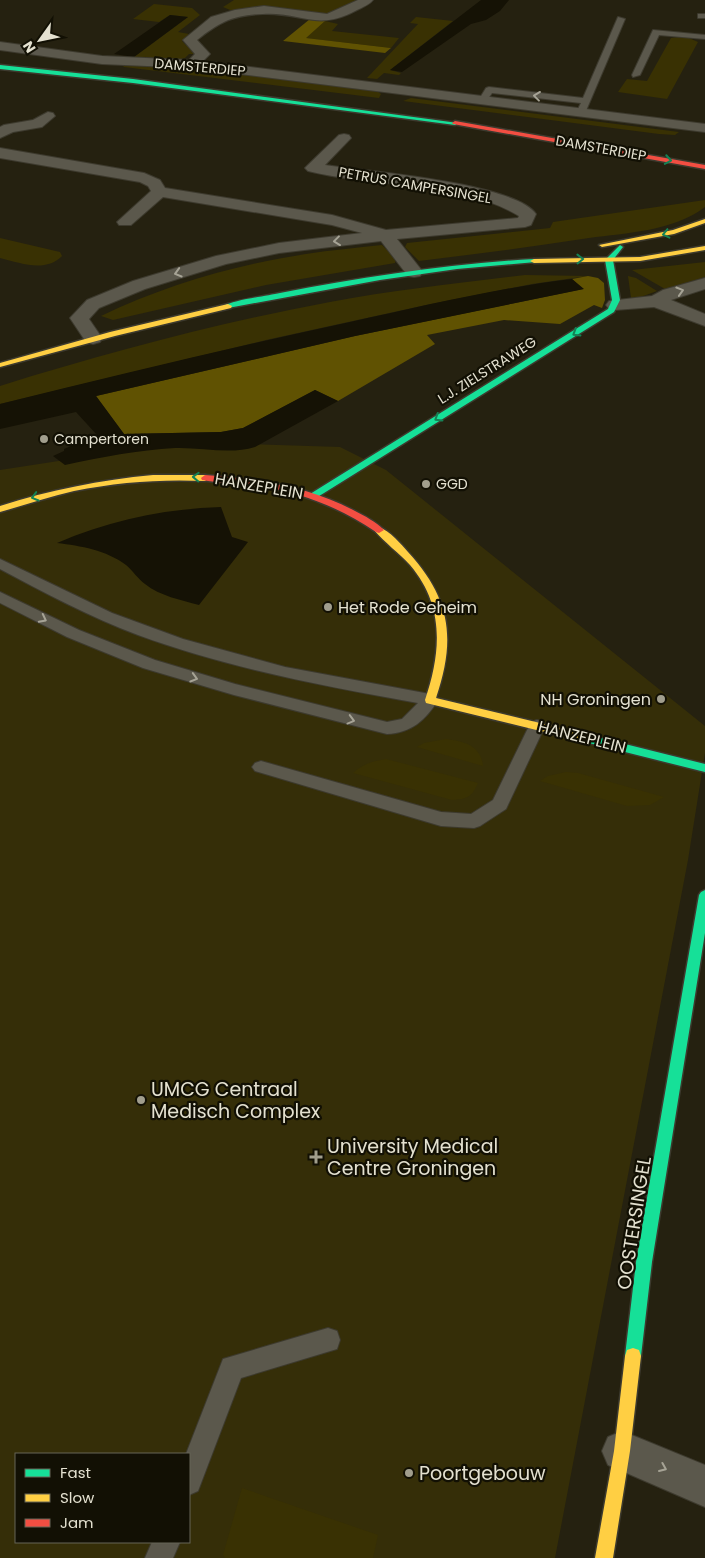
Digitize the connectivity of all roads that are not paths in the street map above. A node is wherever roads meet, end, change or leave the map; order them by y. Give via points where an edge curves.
1 (367, 0) edge
2 (621, 19) dead end
3 (705, 37) edge
4 (0, 46) edge
5 (0, 61) edge
6 (192, 64) junction
7 (0, 67) edge
8 (636, 76) dead end
9 (399, 91) junction
10 (583, 107) junction
11 (380, 111) junction
12 (48, 116) dead end
13 (703, 128) edge
14 (0, 134) edge
15 (344, 138) dead end
16 (0, 153) edge
17 (705, 155) edge
18 (705, 167) edge
19 (160, 192) junction
20 (705, 221) edge
21 (125, 222) dead end
22 (385, 235) junction
23 (625, 242) junction
24 (705, 248) edge
25 (609, 260) junction
26 (497, 262) junction
27 (414, 272) junction
28 (705, 283) edge
29 (656, 301) junction
30 (616, 305) junction
31 (705, 320) edge
32 (93, 338) junction
33 (0, 365) edge
34 (313, 496) junction
35 (0, 509) edge
36 (0, 563) edge
37 (0, 597) edge
38 (430, 700) junction
39 (537, 726) junction
40 (261, 766) dead end
41 (705, 768) edge
42 (705, 895) edge
43 (328, 1340) dead end
44 (622, 1451) junction
45 (190, 1479) edge
46 (705, 1486) edge
47 (166, 1543) edge
48 (159, 1558) edge
49 (604, 1558) edge

1 - 6 street via 328,18 264,10 215,20 189,40 203,54
2 - 10 lane
3 - 8 lane via 656,32
4 - 6 street, DAMSTERDIEP via 102,60
5 - 11 main road, DAMSTERDIEP
6 - 9 street, DAMSTERDIEP
7 - 11 main road, DAMSTERDIEP
9 - 10 street, DAMSTERDIEP via 482,101
9 - 11 street
10 - 13 street, DAMSTERDIEP
11 - 17 main road, DAMSTERDIEP via 554,132
11 -> 18 main road, DAMSTERDIEP
12 - 14 street via 37,124 9,128
15 - 22 street, PETRUS CAMPERSINGEL via 313,168 447,187 502,199 528,214 525,222
16 - 19 street, PETRUS CAMPERSINGEL via 144,178 154,183
19 - 21 street
19 - 22 street, PETRUS CAMPERSINGEL via 332,220
20 -> 23 main road via 674,232
22 - 27 street
22 -> 32 street, PETRUS CAMPERSINGEL via 279,248 222,260 152,281 93,304 79,318
23 - 25 main road
23 - 26 main road
24 - 25 main road via 658,257
26 -> 25 main road
25 - 30 main road
26 - 27 main road
27 - 32 main road via 255,299
29 -> 28 street
29 - 30 street
29 - 31 street
30 -> 34 main road, L.J. ZIELSTRAWEG
32 - 33 main road
34 -> 35 main road, HANZEPLEIN via 256,482 165,477 82,486
34 - 38 main road, HANZEPLEIN via 340,507 387,536 422,572 441,615 444,638 443,663
36 - 38 lane, HANZEPLEIN via 145,632 270,667
37 -> 38 lane, HANZEPLEIN via 63,630 149,664 377,727 388,729 415,720
38 - 39 main road, HANZEPLEIN
39 - 40 lane via 500,804 474,821 441,819
39 - 41 main road, HANZEPLEIN
42 - 44 main road, OOSTERSINGEL via 644,1262
43 - 45 lane via 232,1368
44 -> 46 street
44 - 49 main road, OOSTERSINGEL
47 - 48 lane

